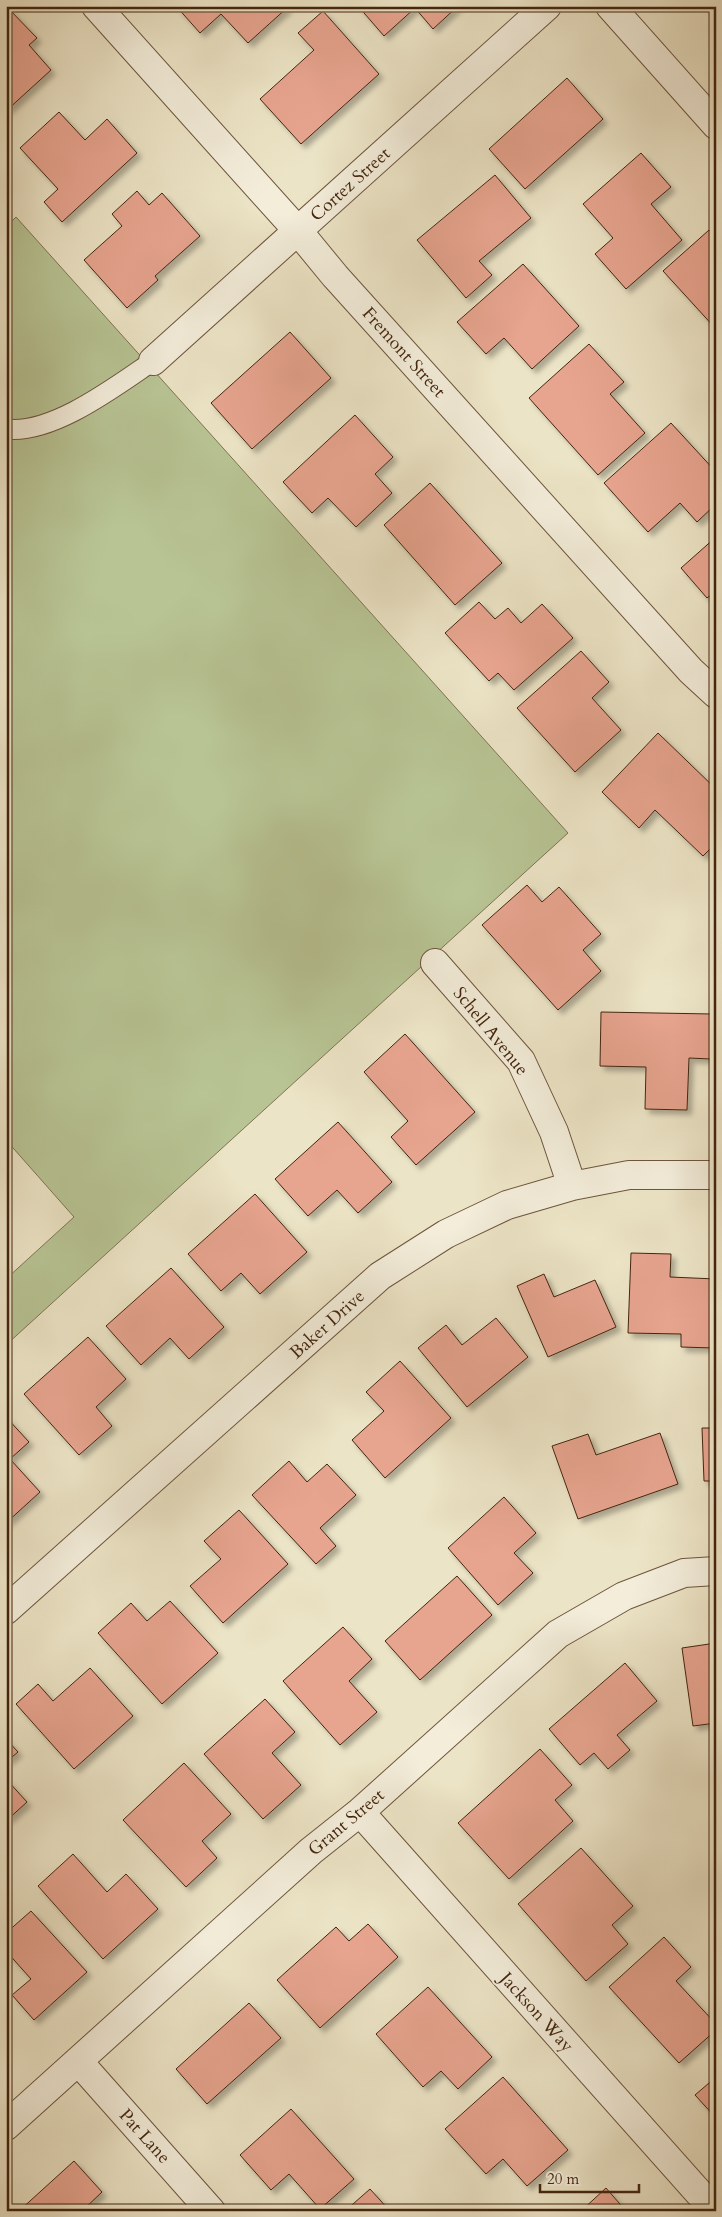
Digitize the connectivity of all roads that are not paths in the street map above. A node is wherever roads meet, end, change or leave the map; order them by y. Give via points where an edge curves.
1 (96, 6) edge
2 (547, 6) edge
3 (610, 6) edge
4 (716, 125) edge
5 (298, 231) junction
6 (153, 361) joint
7 (6, 429) edge
8 (716, 694) edge
9 (435, 963) dead end
10 (716, 1175) edge
11 (572, 1186) junction
12 (716, 1571) edge
13 (6, 1610) edge
14 (360, 1812) junction
15 (78, 2061) junction
16 (6, 2126) edge
17 (212, 2211) edge
18 (715, 2211) edge

1 - 5 street, Fremont Street
2 - 5 street, Cortez Street
3 - 4 street
5 - 6 street, Cortez Street
5 - 8 street, Fremont Street via 691,671
6 - 7 lane via 65,417 18,430
9 - 11 street, Schell Avenue via 521,1061 554,1132
10 - 11 street, Baker Drive via 629,1175
11 - 13 street, Baker Drive via 507,1205 446,1234 380,1276
12 - 14 street, Grant Street via 684,1573 624,1596 558,1634
14 - 15 street, Grant Street via 311,1851
14 - 18 street, Jackson Way
15 - 16 street, Grant Street
15 - 17 street, Pat Lane

